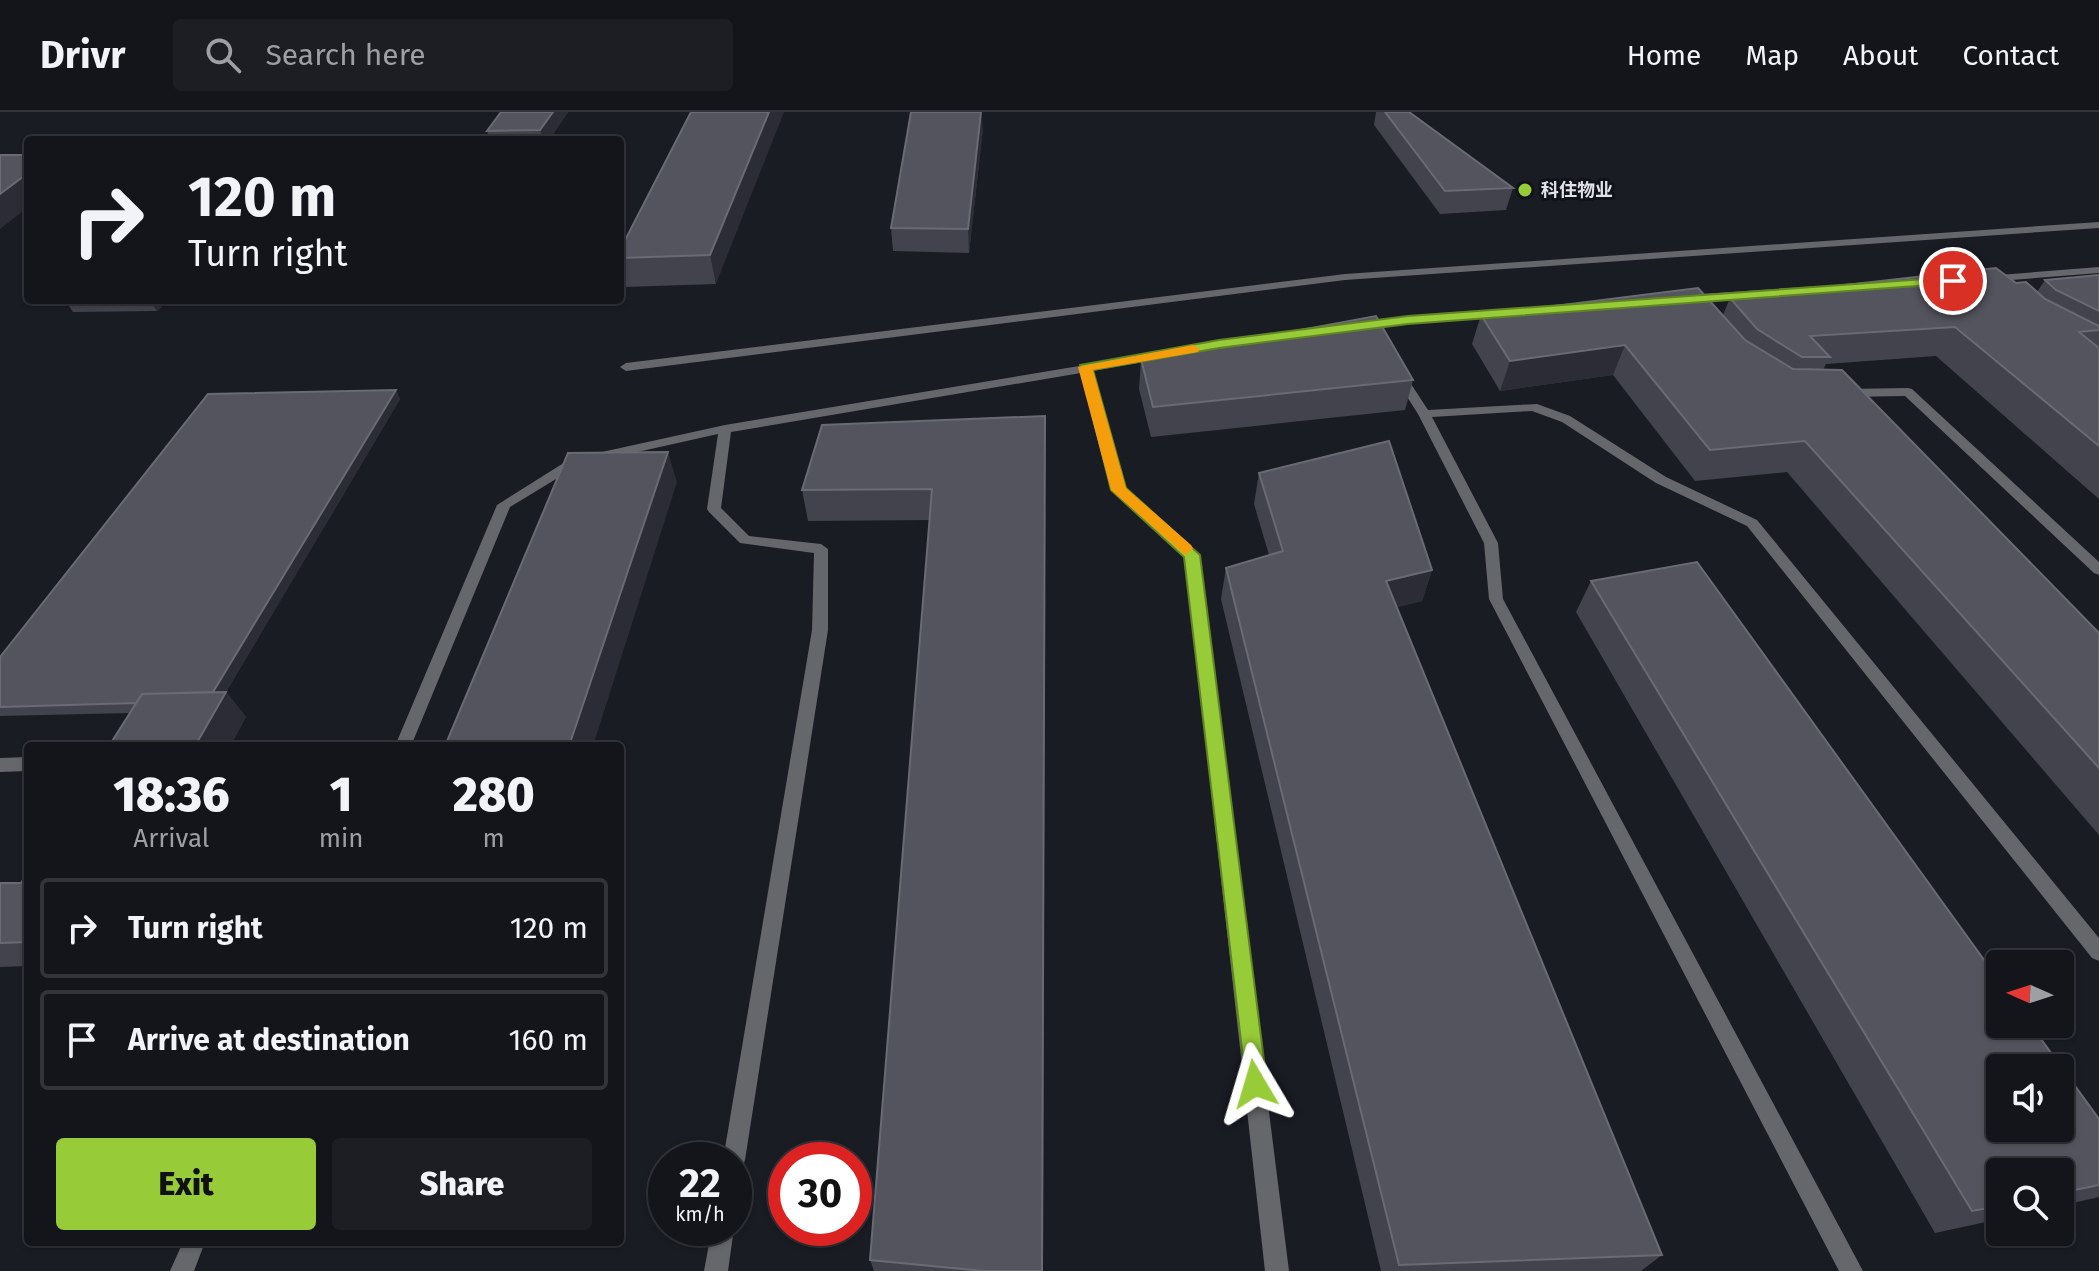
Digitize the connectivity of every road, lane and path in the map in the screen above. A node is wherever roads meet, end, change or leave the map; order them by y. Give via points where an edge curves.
1 (2099, 225) edge
2 (2099, 270) edge
3 (1967, 280) edge
4 (1829, 288) edge
5 (1666, 299) edge
6 (1529, 310) edge
7 (1365, 330) edge
8 (1263, 339) edge
9 (1391, 363) edge
10 (626, 367) dead end
11 (1085, 367) junction
12 (1829, 393) edge
13 (1424, 414) junction
14 (725, 429) junction
15 (2099, 570) edge
16 (405, 742) edge
17 (24, 764) edge
18 (0, 765) edge
19 (2099, 952) edge
20 (737, 1142) edge
21 (192, 1246) edge
22 (720, 1246) edge
23 (182, 1271) edge
24 (716, 1271) edge
25 (1277, 1271) edge
26 (1851, 1271) edge

1 - 10 street via 1345,277
2 - 3 street via 1987,283
4 - 5 street via 1686,303
6 - 7 street
8 - 11 street
9 - 13 street
11 - 14 street
11 - 25 street via 1118,490 1192,555
12 - 15 street via 1908,392
13 - 19 street via 1533,407 1566,419 1661,480 1752,523
13 - 26 street via 1491,543 1496,599
14 - 16 street via 575,462 504,505
14 - 20 street via 714,509 745,540 821,549 820,630
17 - 18 street
21 - 23 street
22 - 24 street

